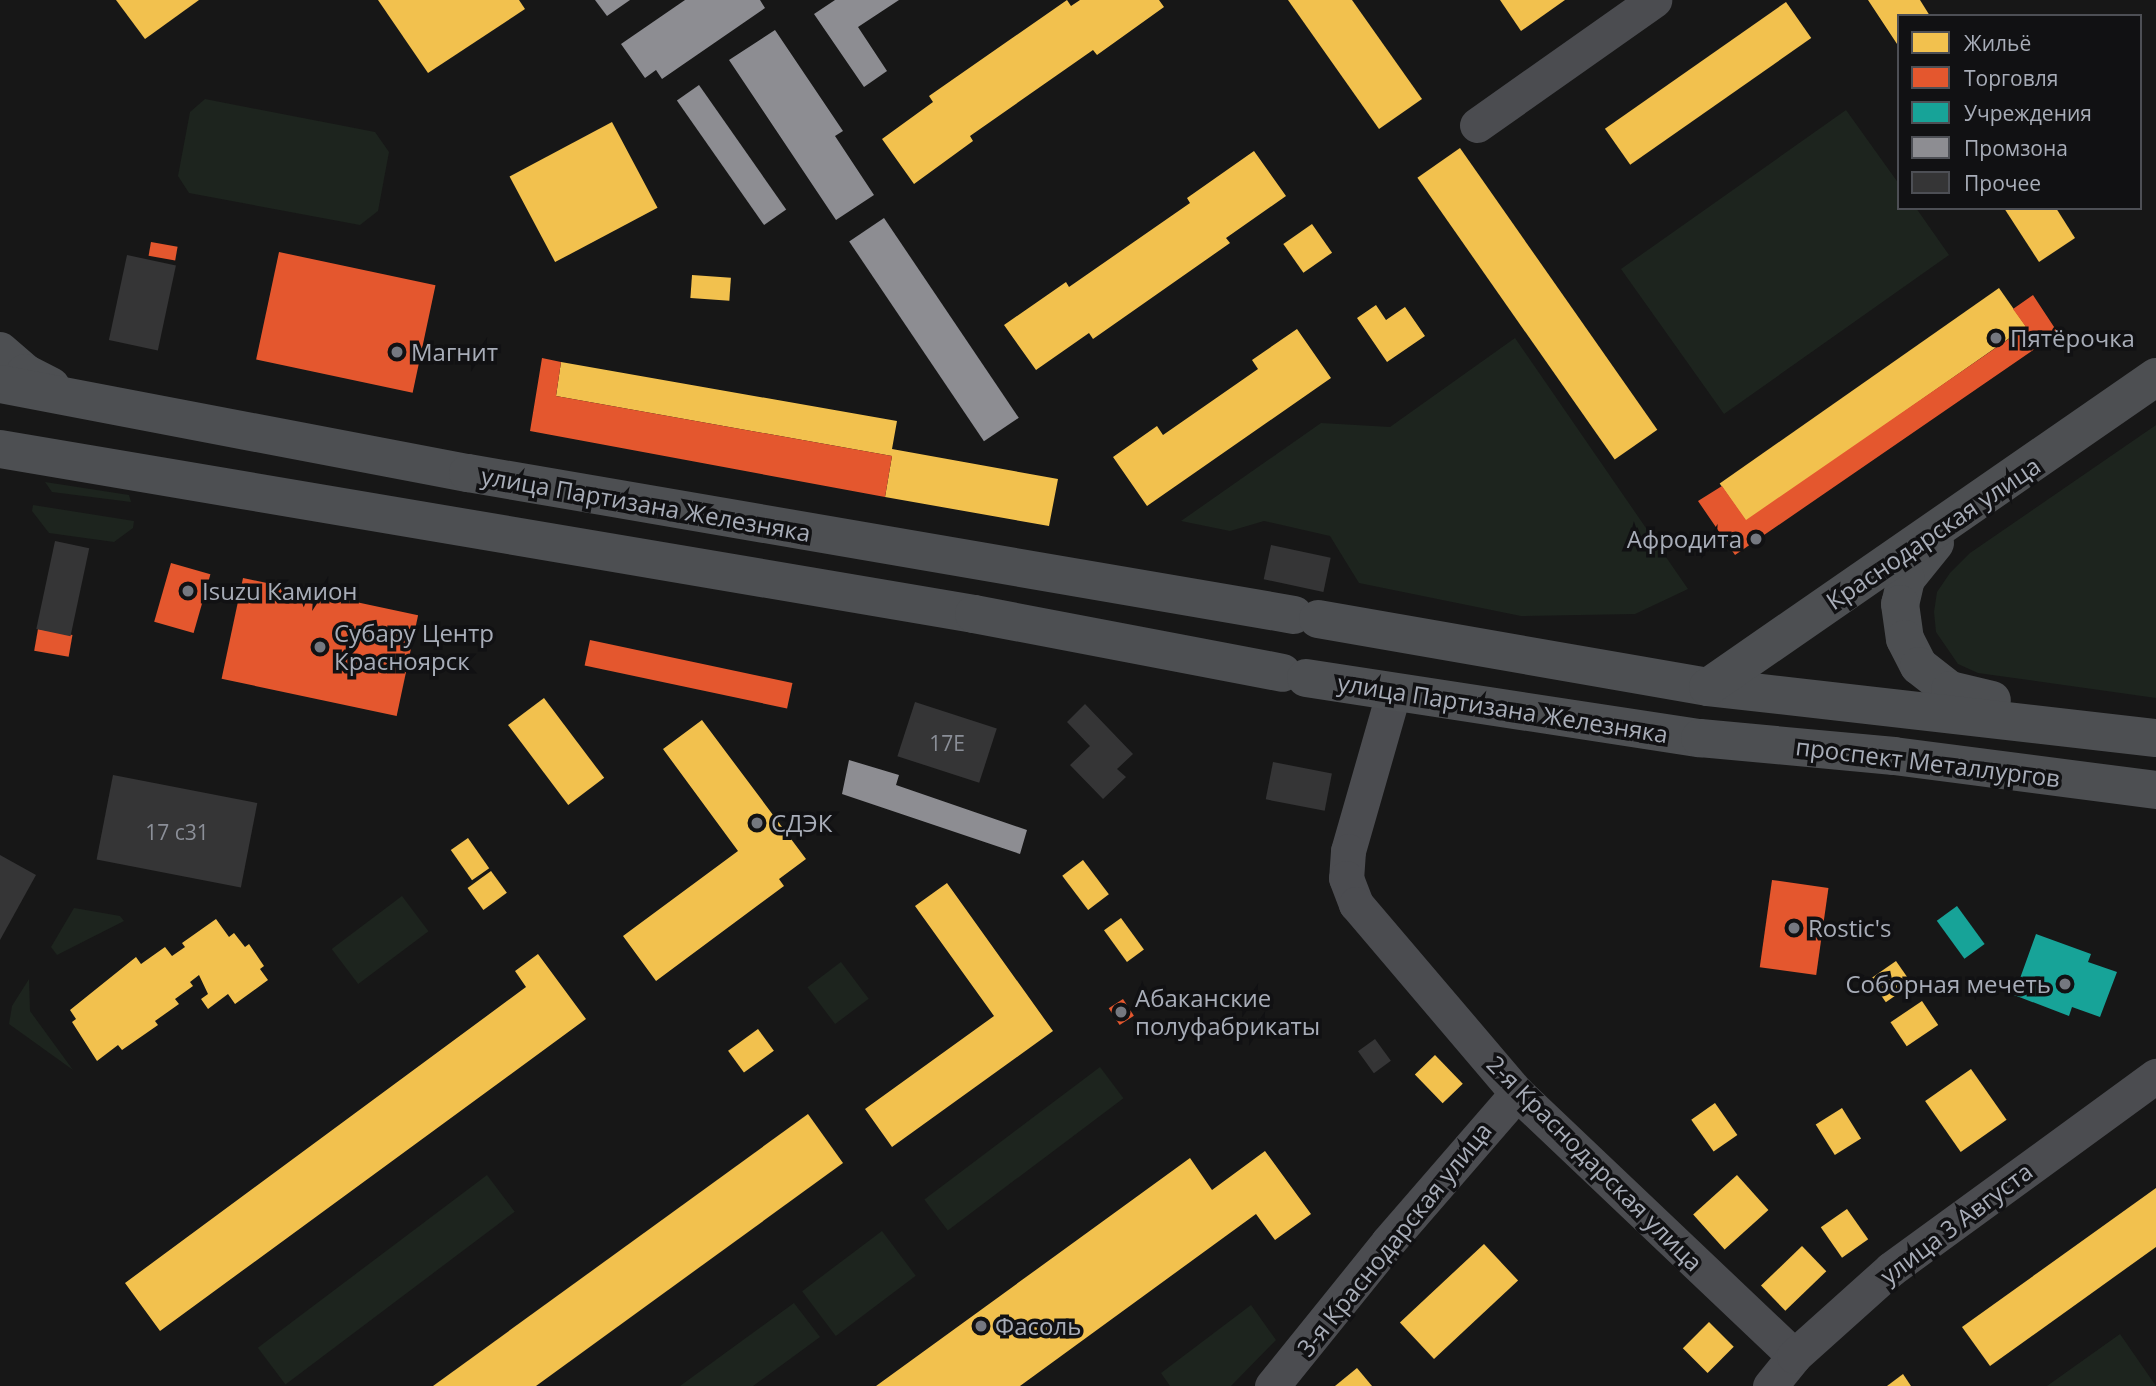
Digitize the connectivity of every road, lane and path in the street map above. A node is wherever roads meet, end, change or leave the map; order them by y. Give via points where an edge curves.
1 (1654, 0) edge
2 (1477, 125) dead end
3 (0, 351) edge
4 (2156, 377) edge
5 (0, 384) edge
6 (78, 399) junction
7 (0, 449) edge
8 (1949, 524) junction
9 (1709, 687) junction
10 (1393, 694) junction
11 (2113, 731) junction
12 (1700, 738) junction
13 (2156, 738) edge
14 (2156, 790) edge
15 (2156, 1076) edge
16 (1517, 1093) junction
17 (1794, 1356) junction
18 (1272, 1386) edge
19 (1770, 1386) edge

1 - 2 street
3 - 6 main road via 25,373
4 - 8 main road, Краснодарская улица
5 - 6 main road, улица Партизана Железняка
6 - 9 main road, улица Партизана Железняка via 481,476
7 - 10 main road, улица Партизана Железняка via 960,612
8 - 9 main road, Краснодарская улица
8 - 11 main road via 1906,579 1900,604 1905,639 1919,666 1950,690
9 - 11 main road, проспект Металлургов
9 - 12 main road
10 - 12 main road, улица Партизана Железняка
10 - 16 street, 2-я Краснодарская улица via 1348,851 1346,878 1356,904
11 - 13 main road, проспект Металлургов
12 - 14 main road, проспект Металлургов via 1894,756
15 - 17 street, улица 3 Августа via 1891,1269
16 - 17 street, 2-я Краснодарская улица
16 - 18 street, 3-я Краснодарская улица
17 - 19 street, улица 3 Августа

